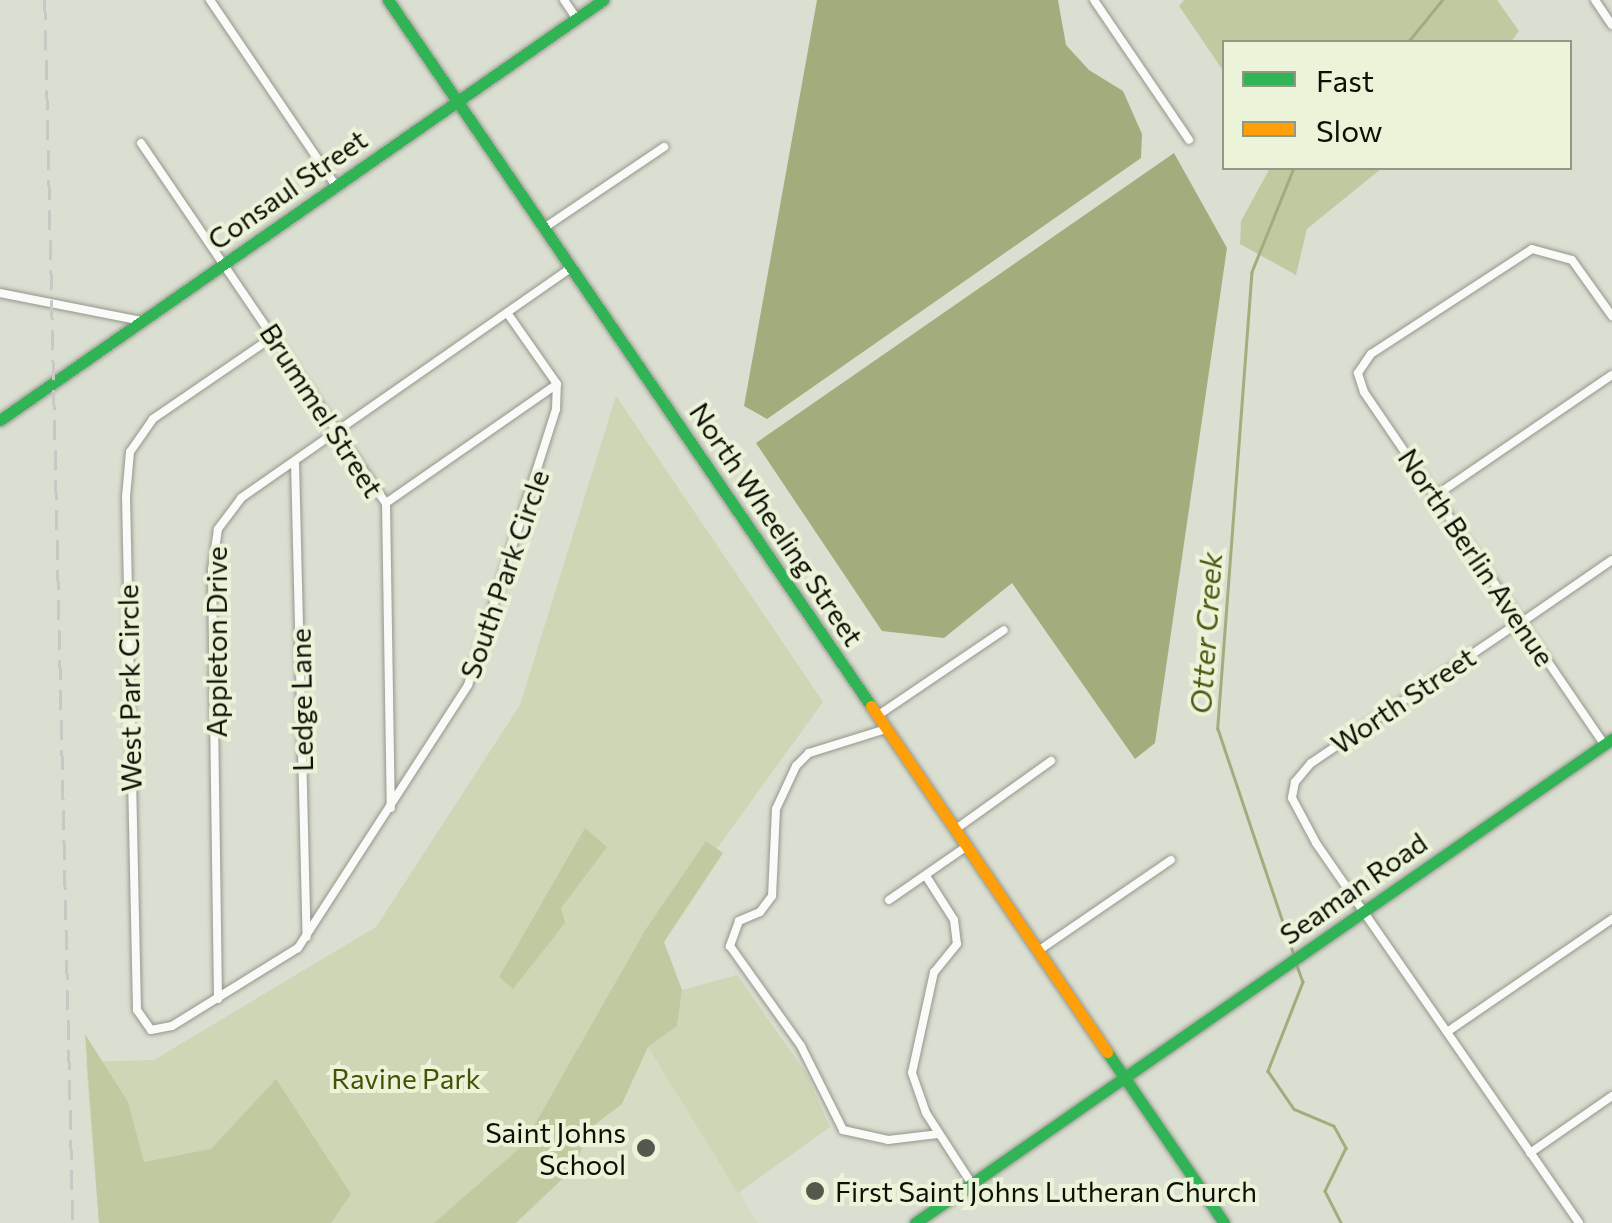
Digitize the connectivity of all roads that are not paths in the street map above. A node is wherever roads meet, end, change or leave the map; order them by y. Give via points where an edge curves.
1 (210, 0) edge
2 (388, 0) edge
3 (564, 0) edge
4 (603, 0) edge
5 (1094, 0) edge
6 (1594, 0) edge
7 (576, 18) junction
8 (1612, 26) edge
9 (457, 101) junction
10 (1188, 140) dead end
11 (141, 143) dead end
12 (664, 147) dead end
13 (336, 186) junction
14 (544, 228) junction
15 (224, 264) junction
16 (572, 268) junction
17 (0, 293) edge
18 (508, 314) junction
19 (1612, 316) edge
20 (142, 321) junction
21 (274, 336) junction
22 (1612, 374) edge
23 (557, 384) junction
24 (0, 420) edge
25 (340, 429) junction
26 (295, 462) junction
27 (1435, 496) junction
28 (386, 503) junction
29 (1612, 560) edge
30 (1521, 621) junction
31 (1004, 630) dead end
32 (878, 716) junction
33 (886, 729) junction
34 (1609, 744) edge
35 (1050, 761) dead end
36 (391, 808) junction
37 (956, 829) junction
38 (967, 846) junction
39 (1171, 860) dead end
40 (926, 876) junction
41 (889, 900) dead end
42 (1364, 911) junction
43 (1612, 918) edge
44 (307, 938) junction
45 (1038, 951) junction
46 (218, 1000) junction
47 (1447, 1032) junction
48 (1123, 1078) junction
49 (1612, 1096) edge
50 (938, 1134) junction
51 (1530, 1153) junction
52 (972, 1184) junction
53 (915, 1223) edge
54 (1224, 1223) edge
55 (1579, 1223) edge

1 - 13 street
2 - 9 street, North Wheeling Street
3 - 7 street
4 - 7 street, Consaul Street
5 - 10 street
6 - 8 street
7 - 9 street, Consaul Street
9 - 13 street, Consaul Street
9 - 14 street, North Wheeling Street
11 - 15 street, Brummel Street
12 - 14 street
13 - 15 street, Consaul Street
14 - 16 street, North Wheeling Street
15 - 20 street, Consaul Street
15 - 21 street, Brummel Street
16 - 18 street, Appleton Drive
16 - 32 street, North Wheeling Street
17 - 20 street
18 - 23 street
18 - 25 street, Appleton Drive
19 - 27 street, North Berlin Avenue via 1572,260 1552,249 1515,256 1360,366 1362,388
20 - 24 street, Consaul Street
21 - 25 street, Brummel Street
21 - 46 street, West Park Circle via 153,419 130,452 126,497 137,1010 143,1026 161,1030
22 - 27 street
23 - 28 street
23 - 36 street, South Park Circle via 551,433 468,685
25 - 26 street, Appleton Drive
25 - 28 street, Brummel Street
26 - 44 street, Ledge Lane
26 - 46 street, Appleton Drive via 241,498 214,539
27 - 30 street, North Berlin Avenue
28 - 36 street, Brummel Street
29 - 30 street, Worth Street
30 - 34 street, North Berlin Avenue
30 - 42 street, Worth Street via 1311,763 1293,788 1296,812
31 - 32 street
32 - 33 street, North Wheeling Street
33 - 37 street, North Wheeling Street
33 - 50 street via 810,753 796,766 776,809 772,896 760,912 739,922 730,946 802,1046 843,1130 888,1140
34 - 42 street, Seaman Road
35 - 37 street
36 - 44 street, South Park Circle
37 - 38 street, North Wheeling Street
38 - 40 street
38 - 45 street, North Wheeling Street
39 - 45 street
40 - 41 street
40 - 50 street via 957,930 957,944 934,972 912,1072
42 - 47 street
42 - 48 street, Seaman Road
43 - 47 street
44 - 46 street, South Park Circle
45 - 48 street, North Wheeling Street
47 - 51 street
48 - 52 street, Seaman Road
48 - 54 street, North Wheeling Street
49 - 51 street
50 - 52 street
51 - 55 street
52 - 53 street, Seaman Road

